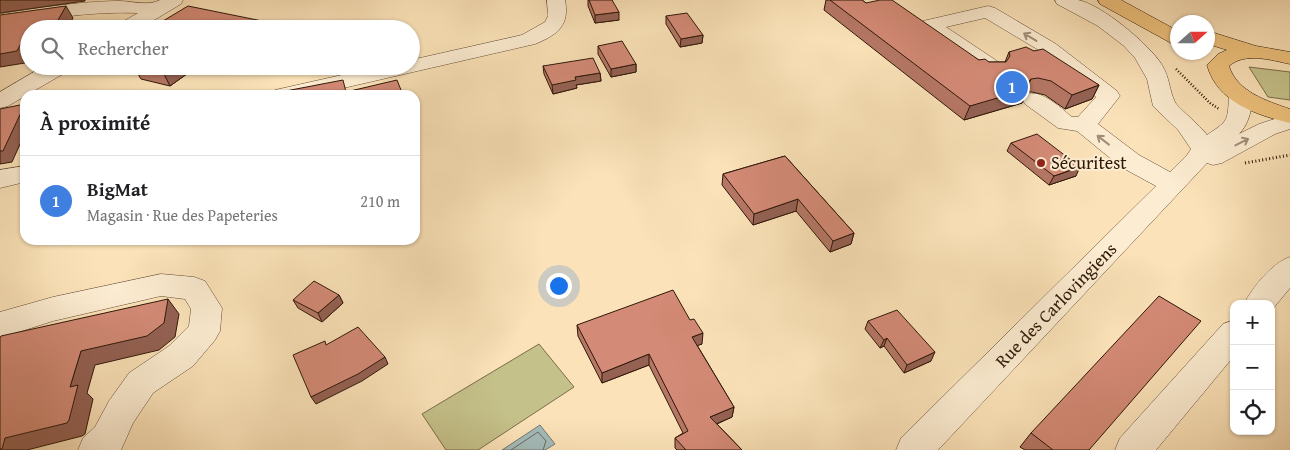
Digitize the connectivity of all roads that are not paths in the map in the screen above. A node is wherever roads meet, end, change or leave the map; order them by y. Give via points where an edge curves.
1 (174, 0) edge
2 (556, 0) edge
3 (1064, 0) edge
4 (1107, 0) edge
5 (1127, 0) edge
6 (156, 10) junction
7 (0, 20) edge
8 (139, 20) edge
9 (1170, 20) edge
10 (1170, 35) edge
11 (1215, 39) edge
12 (1255, 52) junction
13 (1290, 58) edge
14 (1211, 60) edge
15 (420, 64) edge
16 (1218, 65) junction
17 (992, 68) edge
18 (45, 75) edge
19 (372, 75) edge
20 (305, 90) edge
21 (1240, 95) junction
22 (1033, 99) dead end
23 (0, 101) edge
24 (1290, 116) edge
25 (1179, 118) junction
26 (1290, 121) edge
27 (1084, 124) junction
28 (1233, 127) junction
29 (1200, 155) junction
30 (20, 175) edge
31 (0, 179) edge
32 (1174, 184) junction
33 (1290, 268) edge
34 (1262, 300) edge
35 (0, 326) edge
36 (1230, 338) edge
37 (96, 450) edge
38 (914, 450) edge
39 (1133, 450) edge

1 - 6 street
2 - 15 street via 559,12 556,23 544,34
3 - 25 street via 1091,13 1136,47 1158,78 1164,106
4 - 10 main road
5 - 9 main road
6 - 7 street via 109,5
6 - 8 street
11 - 12 main road
12 - 13 main road
12 - 16 main road via 1237,53 1224,58
14 - 16 main road
16 - 21 main road via 1219,74
27 -> 17 street via 1109,96 1049,48 988,12 930,24
18 - 23 street
19 - 20 street
21 - 24 main road
21 - 28 street via 1238,118
22 - 27 street via 1066,122
25 - 28 street
25 - 29 street via 1198,139
29 -> 26 street, Rue des Carlovingiens via 1214,156
32 -> 27 street via 1130,161
28 - 29 street, Rue des Carlovingiens
29 - 32 street, Rue des Carlovingiens
30 - 31 street
32 - 38 street, Rue des Carlovingiens
33 - 34 street
35 - 37 street via 53,308 161,285 194,289 207,308 204,331 181,356 142,383 121,412 108,439
36 - 39 street

